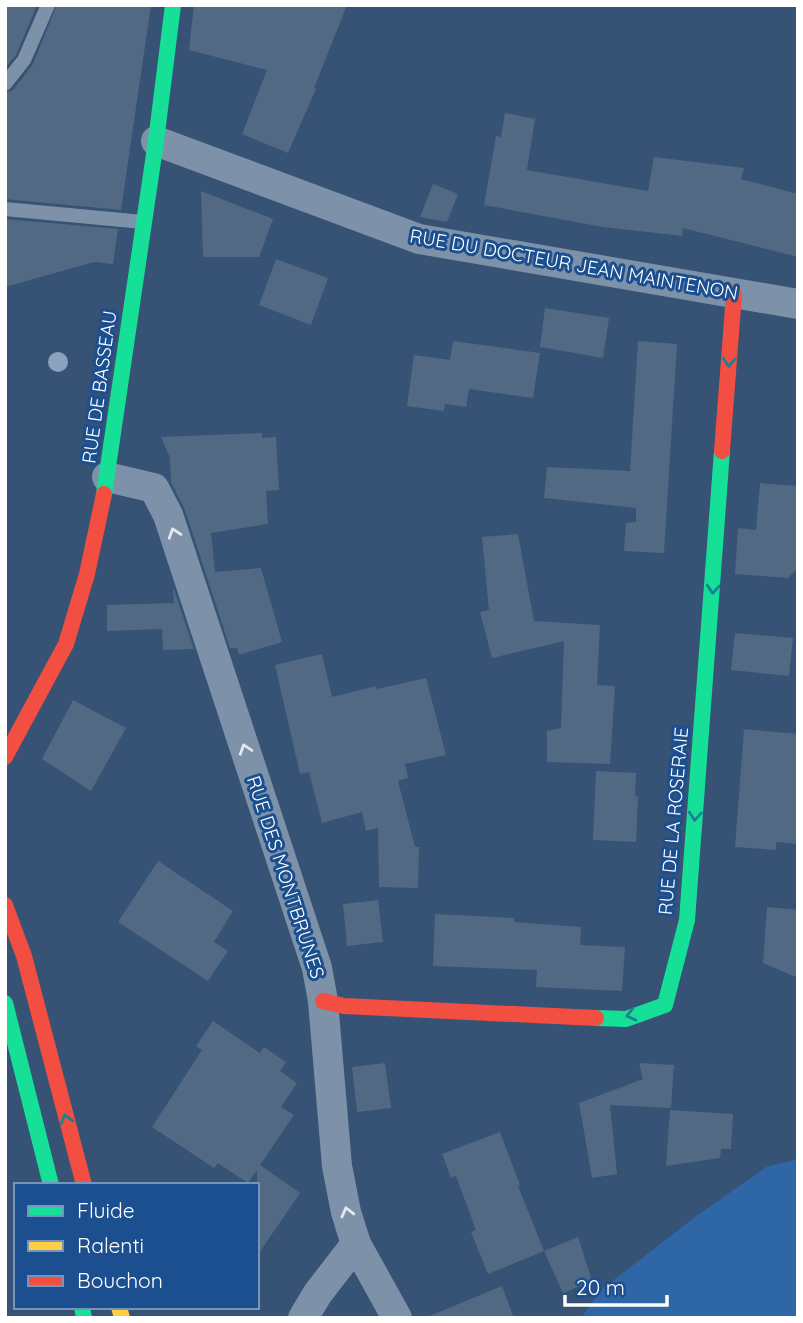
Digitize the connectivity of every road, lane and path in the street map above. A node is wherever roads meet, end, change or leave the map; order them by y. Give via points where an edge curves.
1 (48, 5) edge
2 (173, 5) edge
3 (5, 84) edge
4 (156, 141) junction
5 (5, 209) edge
6 (145, 222) junction
7 (734, 294) junction
8 (798, 304) edge
9 (107, 477) junction
10 (5, 757) edge
11 (5, 905) edge
12 (323, 1001) junction
13 (5, 1003) edge
14 (50, 1183) edge
15 (83, 1183) edge
16 (356, 1244) junction
17 (303, 1318) edge
18 (397, 1318) edge

1 - 3 lane via 24,60
2 - 4 street, RUE DE BASSEAU
4 - 6 street, RUE DE BASSEAU
4 - 7 street, RUE DU DOCTEUR JEAN MAINTENON via 419,239
5 - 6 lane
6 - 9 street, RUE DE BASSEAU
7 - 8 street, RUE DU DOCTEUR JEAN MAINTENON
7 -> 12 street, RUE DE LA ROSERAIE via 687,920 665,1004 626,1019 344,1006
9 - 10 street, RUE DE BASSEAU via 87,574 66,644
12 -> 9 street, RUE DES MONTBRUNES via 317,968 168,515 154,488
15 -> 11 street via 24,956
16 -> 12 street, RUE DES MONTBRUNES via 337,1166
13 - 14 street
16 - 17 street
16 - 18 street, RUE DES MONTBRUNES

